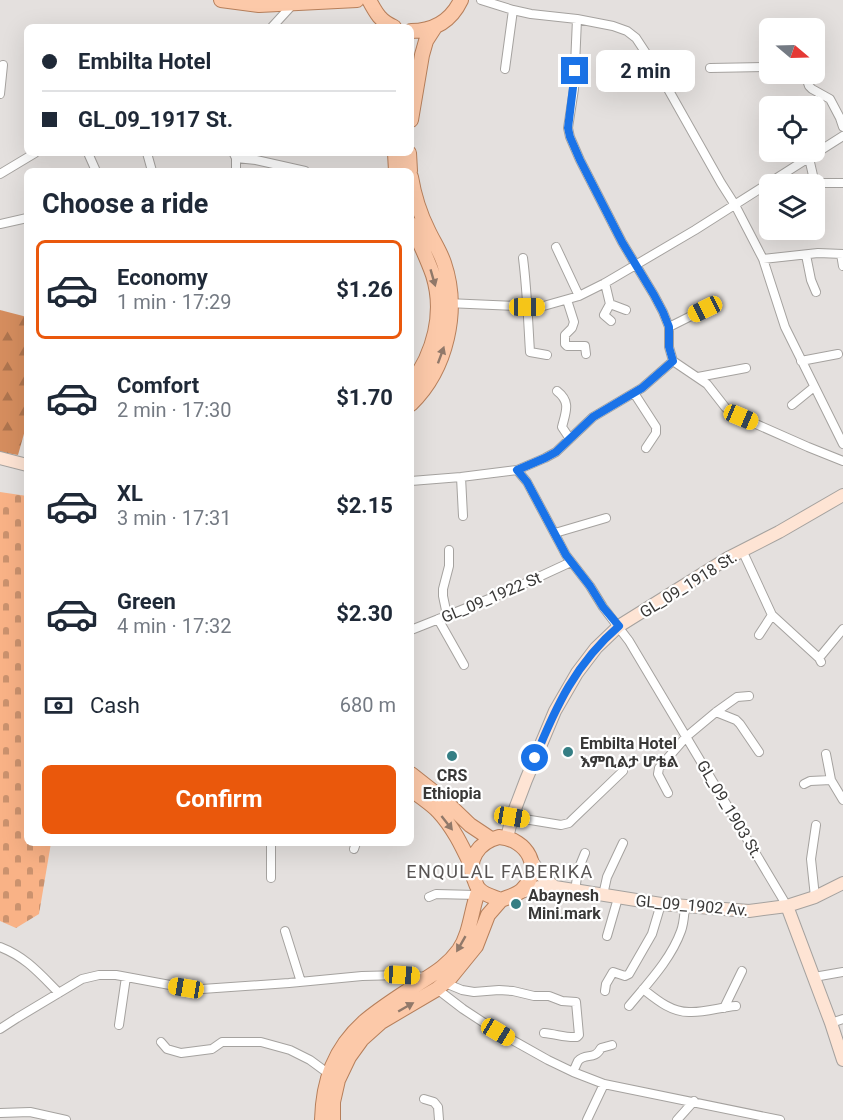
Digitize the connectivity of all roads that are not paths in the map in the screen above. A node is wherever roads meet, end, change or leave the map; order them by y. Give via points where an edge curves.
1 (221, 0) edge
2 (357, 0) edge
3 (369, 0) edge
4 (461, 0) edge
5 (481, 0) edge
6 (295, 1) edge
7 (513, 10) junction
8 (577, 19) junction
9 (275, 24) edge
10 (387, 24) edge
11 (435, 27) junction
12 (414, 31) edge
13 (3, 65) dead end
14 (759, 67) edge
15 (710, 68) dead end
16 (505, 69) dead end
17 (808, 84) edge
18 (0, 94) edge
19 (414, 102) edge
20 (843, 127) edge
21 (843, 136) edge
22 (825, 148) edge
23 (29, 156) edge
24 (239, 156) edge
25 (803, 162) edge
26 (292, 168) edge
27 (0, 174) edge
28 (825, 183) edge
29 (843, 183) edge
30 (414, 188) edge
31 (735, 205) junction
32 (24, 219) edge
33 (0, 224) edge
34 (414, 231) edge
35 (556, 247) dead end
36 (842, 254) edge
37 (806, 255) junction
38 (523, 258) dead end
39 (763, 259) junction
40 (635, 265) junction
41 (843, 266) edge
42 (605, 283) junction
43 (816, 292) dead end
44 (579, 296) junction
45 (567, 300) junction
46 (445, 303) junction
47 (610, 303) junction
48 (527, 307) junction
49 (705, 309) dead end
50 (626, 310) dead end
51 (610, 321) dead end
52 (669, 327) junction
53 (586, 354) dead end
54 (838, 354) dead end
55 (547, 355) dead end
56 (673, 361) junction
57 (801, 361) junction
58 (746, 368) dead end
59 (698, 377) junction
60 (414, 380) edge
61 (814, 387) junction
62 (557, 391) dead end
63 (634, 393) junction
64 (414, 401) edge
65 (792, 405) dead end
66 (570, 439) junction
67 (843, 444) edge
68 (646, 448) dead end
69 (0, 458) edge
70 (843, 461) edge
71 (24, 464) edge
72 (517, 470) junction
73 (461, 477) junction
74 (414, 480) edge
75 (843, 495) edge
76 (463, 516) dead end
77 (606, 518) dead end
78 (555, 533) junction
79 (449, 550) dead end
80 (742, 550) junction
81 (571, 562) junction
82 (447, 615) junction
83 (772, 615) junction
84 (438, 619) junction
85 (619, 626) junction
86 (414, 629) edge
87 (843, 629) edge
88 (759, 635) dead end
89 (464, 665) dead end
90 (748, 696) dead end
91 (716, 712) junction
92 (686, 737) junction
93 (759, 752) dead end
94 (826, 754) dead end
95 (623, 771) dead end
96 (414, 776) edge
97 (831, 780) junction
98 (804, 784) dead end
99 (414, 792) edge
100 (668, 793) dead end
101 (843, 800) edge
102 (512, 817) junction
103 (816, 825) dead end
104 (507, 838) junction
105 (490, 839) junction
106 (622, 843) dead end
107 (271, 846) edge
108 (585, 853) dead end
109 (531, 860) junction
110 (471, 865) junction
111 (271, 878) dead end
112 (843, 883) edge
113 (555, 887) junction
114 (575, 891) junction
115 (477, 892) junction
116 (521, 892) junction
117 (603, 895) junction
118 (429, 897) dead end
119 (815, 897) junction
120 (618, 898) junction
121 (501, 900) junction
122 (661, 904) junction
123 (787, 906) junction
124 (685, 907) junction
125 (285, 931) dead end
126 (607, 936) dead end
127 (0, 947) edge
128 (742, 971) dead end
129 (843, 972) edge
130 (126, 977) junction
131 (814, 977) junction
132 (301, 982) junction
133 (437, 983) junction
134 (643, 989) junction
135 (605, 991) dead end
136 (59, 993) junction
137 (629, 1006) dead end
138 (736, 1006) dead end
139 (724, 1008) junction
140 (837, 1021) edge
141 (119, 1025) dead end
142 (0, 1029) edge
143 (544, 1033) dead end
144 (161, 1042) dead end
145 (612, 1045) dead end
146 (843, 1060) edge
147 (573, 1072) junction
148 (329, 1074) junction
149 (604, 1084) junction
150 (424, 1099) dead end
151 (694, 1101) junction
152 (0, 1113) edge
153 (66, 1120) edge
154 (322, 1120) edge
155 (333, 1120) edge
156 (439, 1120) edge
157 (587, 1120) edge
158 (677, 1120) edge
159 (780, 1120) edge

1 - 6 main road via 259,5
2 - 6 main road
3 - 10 main road
4 - 11 main road via 447,20
5 - 7 street
6 - 9 street
7 - 8 street
7 - 16 street
8 - 31 street via 613,26 636,38
8 - 40 street via 570,137
11 - 12 main road
11 - 19 main road via 422,55
13 - 18 street
14 - 15 street
17 - 20 street via 830,100
21 - 22 street
23 - 27 street
24 - 26 street
25 - 31 street
28 - 29 street
30 - 46 main road via 450,283
31 - 39 street
31 - 40 street
32 - 33 street
34 -> 46 main road
35 - 44 street
36 - 37 street
36 - 41 street
37 - 39 street
37 - 43 street
38 - 48 street
39 - 57 street via 782,320
40 - 42 street
40 - 52 street
42 - 44 street
42 - 47 street
44 - 45 street
45 - 48 street
45 - 53 street via 574,322 565,335 565,344 585,346
46 - 48 street
46 - 60 main road via 429,353
64 -> 46 main road via 430,381 447,334
47 - 50 street
47 - 51 street via 604,315
48 - 55 street via 530,352
49 - 52 street
52 - 56 street
54 - 57 street
56 - 59 street
56 - 63 street
57 - 61 street
58 - 59 street
59 - 70 street via 731,413
61 - 65 street
61 - 67 street
62 - 66 street via 566,404 562,427
63 - 66 street via 593,417
63 - 68 street via 656,427
66 - 72 street via 556,452
69 - 71 main road
72 - 73 street
72 - 78 street, GL_09_1903 St.
73 - 74 street
73 - 76 street
75 - 80 main road, GL_09_1918 St.
77 - 78 street
78 - 81 street, GL_09_1903 St.
79 - 82 street via 443,589
80 - 83 street
80 - 85 main road, GL_09_1918 St.
81 - 82 street, GL_09_1922 St
81 - 85 street, GL_09_1903 St.
82 - 84 street, GL_09_1922 St
83 - 87 street via 820,660
83 - 88 street
84 - 86 street, GL_09_1922 St
84 - 89 street
85 - 92 street, GL_09_1903 St.
85 - 102 main road, GL_09_1918 St. via 596,648 563,696
90 - 91 street via 737,697
91 - 92 street
91 - 93 street via 736,720
92 - 100 street via 657,771
92 - 123 street, GL_09_1903 St.
94 - 97 street
95 - 102 street via 565,824
96 - 105 main road
97 - 98 street
97 - 101 street
99 -> 110 main road via 445,819
102 - 104 main road, GL_09_1918 St.
103 - 119 street via 812,859
104 - 105 main road
104 - 109 main road via 522,845
105 - 110 main road via 477,849
106 - 117 street
107 - 111 street
108 - 114 street
109 - 113 main road
109 - 116 main road via 530,878
110 - 115 main road
112 - 119 main road, GL_09_1902 Av.
113 - 114 main road, GL_09_1902 Av.
113 - 116 main road, GL_09_1902 Av.
114 - 117 main road, GL_09_1902 Av.
115 - 118 street
115 - 121 main road
115 -> 133 main road via 464,941
116 - 121 main road
117 - 120 main road, GL_09_1902 Av.
119 - 123 main road, GL_09_1902 Av.
120 - 122 main road, GL_09_1902 Av.
120 - 126 street
121 - 133 main road via 488,915 476,946 457,971
122 - 124 main road, GL_09_1902 Av.
122 - 135 street via 652,934 629,974 613,972
123 - 124 main road, GL_09_1902 Av. via 749,911
123 - 131 main road
124 - 134 street via 674,947
125 - 132 street
127 - 136 street via 27,961
128 - 139 street
129 - 131 street
130 - 132 street via 202,989
130 - 136 street via 108,974 82,979
130 - 141 street
131 - 140 main road
132 - 133 street via 386,975
133 - 143 street via 474,992 513,991 576,1002 577,1037
133 - 147 street via 463,1009 498,1032
133 - 148 main road via 418,984 364,1022 348,1039
155 -> 133 main road via 338,1080 349,1057 381,1022
134 - 137 street
134 - 139 street via 663,1004 683,1011
136 - 142 street
138 - 139 street
140 - 146 main road
144 - 148 street via 167,1049 180,1053 212,1049 226,1041 261,1042 298,1053
145 - 147 street via 578,1061
147 - 149 street
148 - 154 main road
149 - 151 street
149 - 157 street
150 - 156 street via 436,1104
151 - 158 street
151 - 159 street
152 - 153 street via 30,1112

